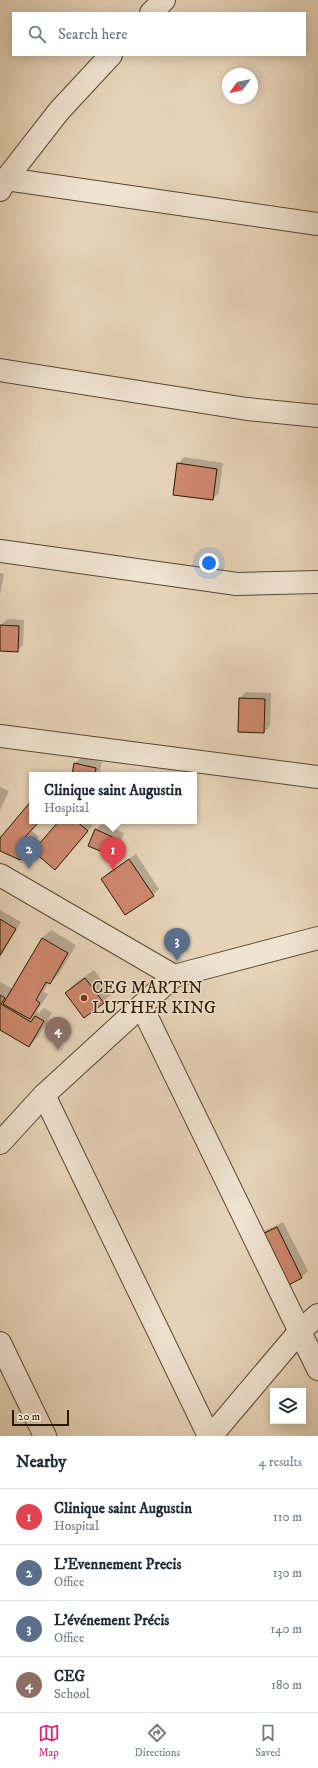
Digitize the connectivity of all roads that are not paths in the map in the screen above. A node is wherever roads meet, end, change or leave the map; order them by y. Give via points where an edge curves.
1 (164, 0) edge
2 (151, 12) edge
3 (110, 56) edge
4 (3, 185) edge
5 (318, 224) edge
6 (0, 370) edge
7 (318, 416) edge
8 (0, 551) edge
9 (318, 582) edge
10 (0, 736) edge
11 (318, 777) edge
12 (0, 875) edge
13 (318, 938) edge
14 (174, 976) junction
15 (142, 1007) junction
16 (44, 1095) junction
17 (0, 1143) edge
18 (318, 1315) edge
19 (299, 1332) junction
20 (0, 1343) edge
21 (318, 1369) edge
22 (45, 1436) edge
23 (210, 1436) edge

1 - 2 street
3 - 4 street via 59,111
4 - 5 street
6 - 7 street via 247,408
8 - 9 street via 237,584
10 - 11 street
12 - 14 street
13 - 14 street
14 - 15 street
15 - 16 street
15 - 19 street
16 - 17 street
16 - 23 street
18 - 19 street
19 - 21 street
19 - 23 street
20 - 22 street

